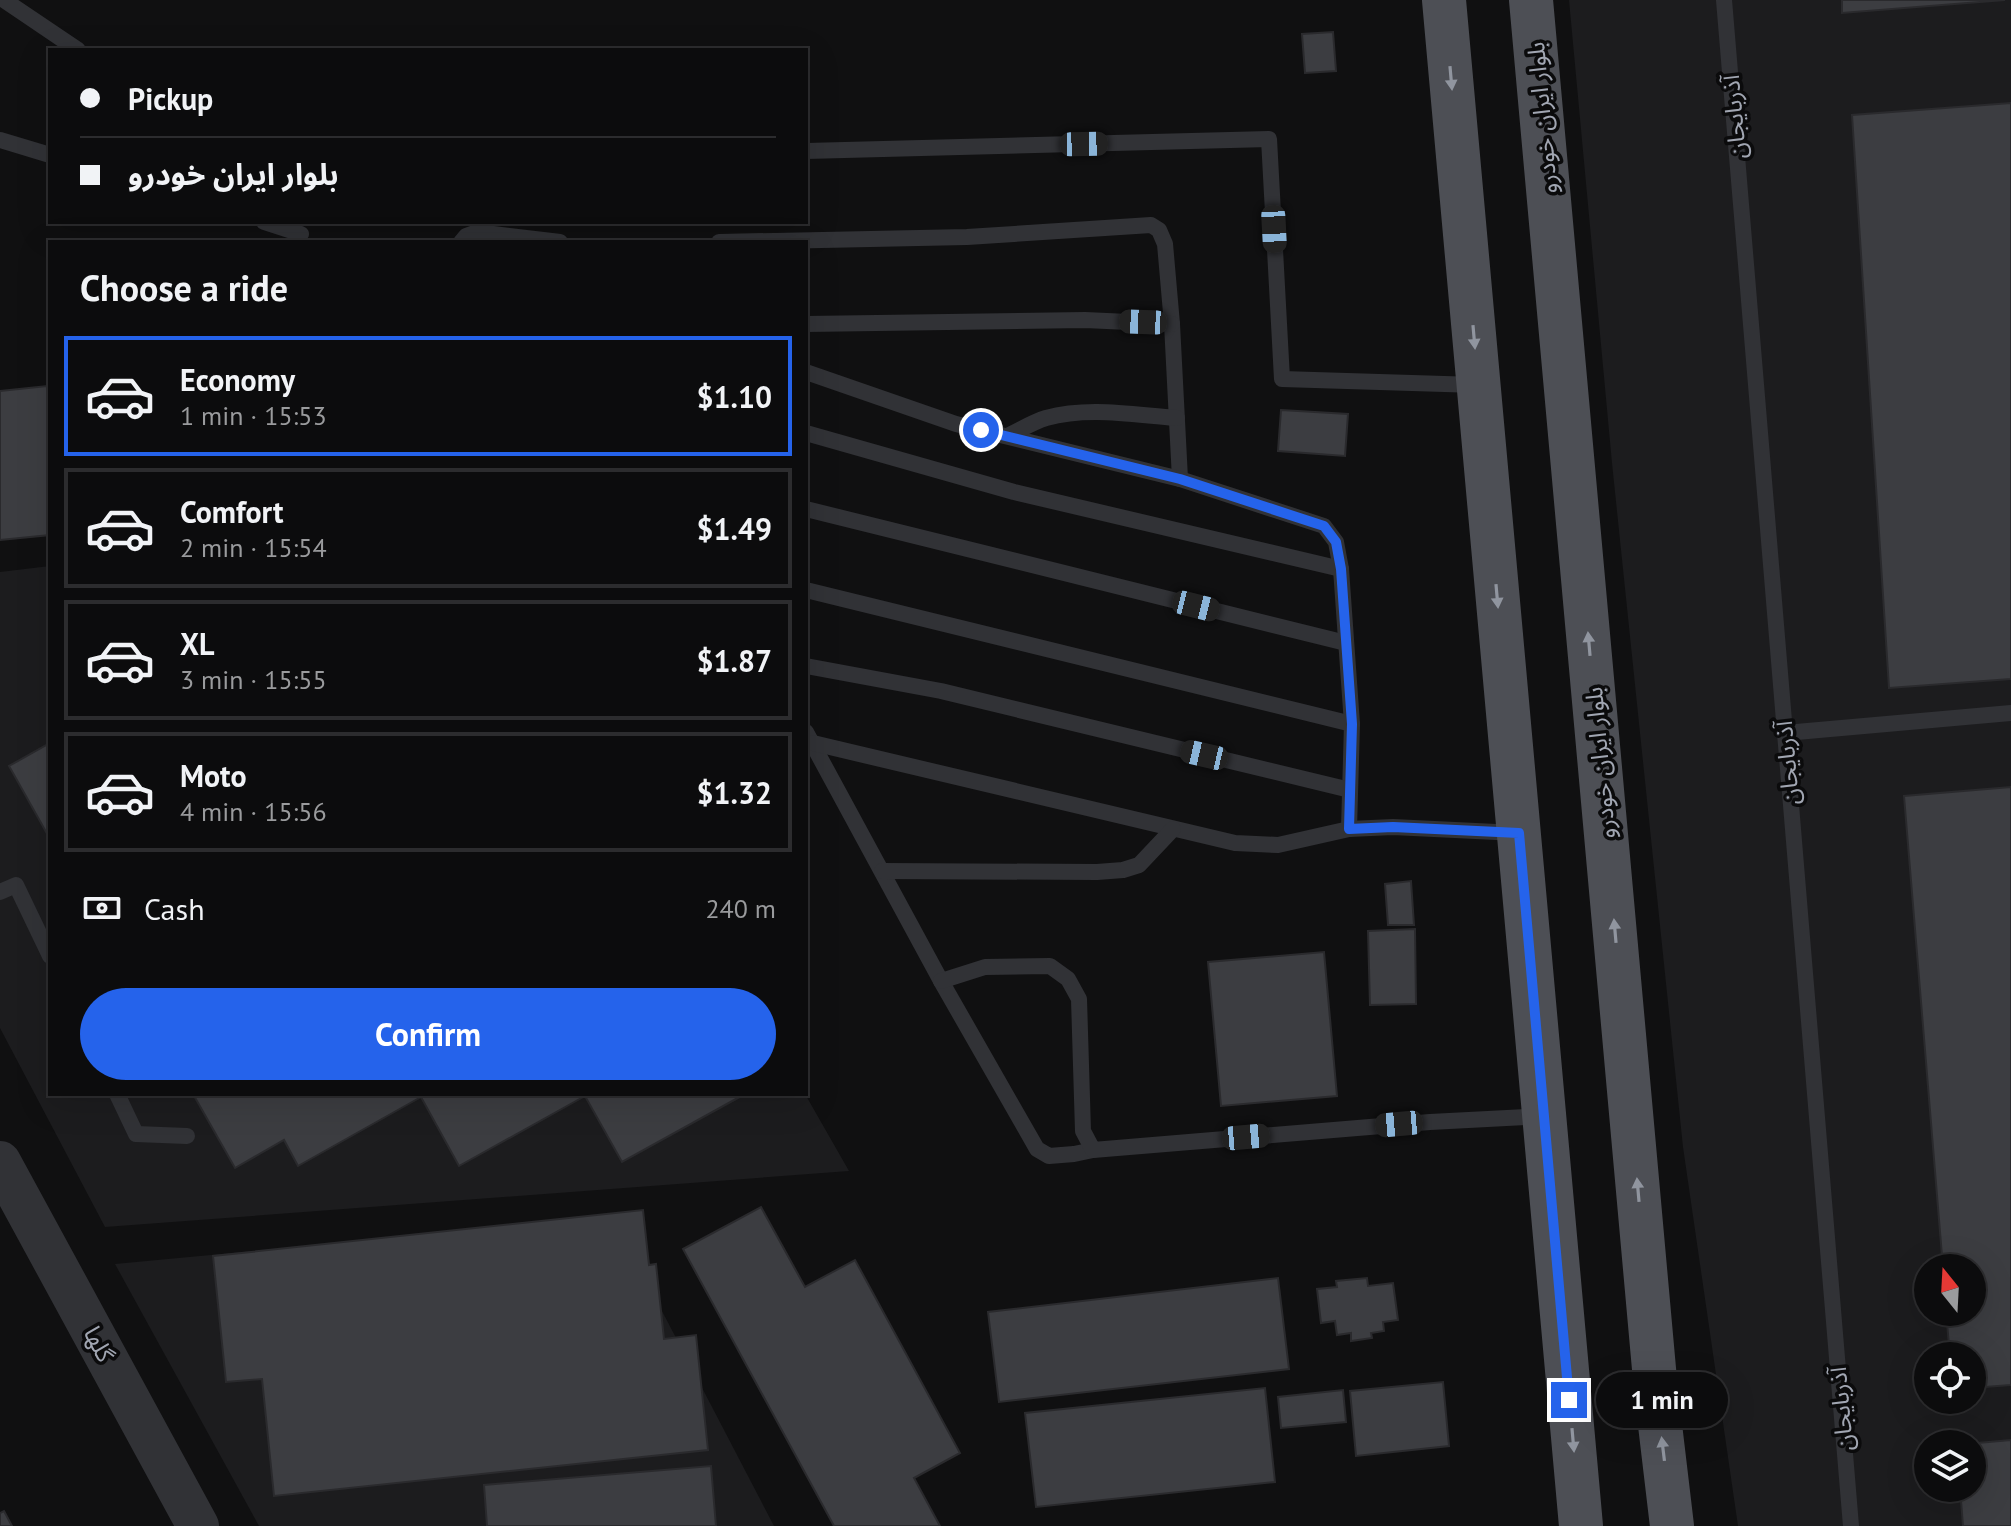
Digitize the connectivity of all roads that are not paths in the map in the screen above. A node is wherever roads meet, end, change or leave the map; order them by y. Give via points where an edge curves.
1 (4, 0) edge
2 (1444, 0) edge
3 (1531, 0) edge
4 (1724, 0) edge
5 (75, 48) edge
6 (0, 140) edge
7 (808, 151) edge
8 (48, 154) edge
9 (270, 224) edge
10 (301, 234) dead end
11 (463, 240) edge
12 (543, 240) edge
13 (808, 240) edge
14 (808, 324) edge
15 (1172, 324) junction
16 (808, 373) edge
17 (1478, 385) junction
18 (1177, 418) junction
19 (808, 434) edge
20 (1007, 436) junction
21 (1180, 479) junction
22 (808, 509) edge
23 (1341, 569) junction
24 (808, 590) edge
25 (1346, 643) junction
26 (808, 666) edge
27 (2011, 713) edge
28 (1352, 724) junction
29 (1785, 733) junction
30 (809, 738) edge
31 (1350, 790) junction
32 (1173, 829) junction
33 (1349, 829) junction
34 (1519, 833) junction
35 (882, 871) junction
36 (0, 892) edge
37 (48, 952) edge
38 (941, 981) junction
39 (118, 1096) edge
40 (1544, 1116) junction
41 (187, 1136) dead end
42 (1093, 1150) junction
43 (0, 1162) edge
44 (198, 1526) edge
45 (1581, 1526) edge
46 (1672, 1526) edge
47 (1851, 1526) edge

1 - 5 lane
2 -> 17 main road
46 -> 3 main road, بلوار ایران خودرو
4 - 29 lane, آذربایجان
6 - 8 lane
7 - 17 lane via 1269,139 1282,379
9 - 10 lane
11 - 12 lane via 477,232
13 - 15 lane via 1151,225 1165,244
14 - 15 lane
15 - 18 lane
16 - 20 lane via 956,424
17 -> 34 main road
18 - 20 lane via 1088,411 1042,419
18 - 21 lane
19 - 23 lane via 1014,492
20 - 21 lane
21 - 23 lane via 1324,526 1336,542
22 - 25 lane
23 - 25 lane
24 - 28 lane
25 - 28 lane
26 - 31 lane via 941,691
27 - 29 lane
28 - 31 lane
29 - 47 lane, آذربایجان
30 - 32 lane
30 - 35 lane
31 - 33 lane
32 - 33 lane via 1235,843 1278,845
32 - 35 lane via 1139,865 1123,870
33 - 34 lane
34 - 40 main road
35 - 38 lane
36 - 37 lane via 16,885
38 - 42 lane via 1037,1149 1049,1156
38 - 42 lane via 985,967 1050,966 1068,979 1079,999 1083,1131
39 - 41 lane via 136,1134
40 - 42 lane
40 -> 45 main road
43 - 44 street, گلها

